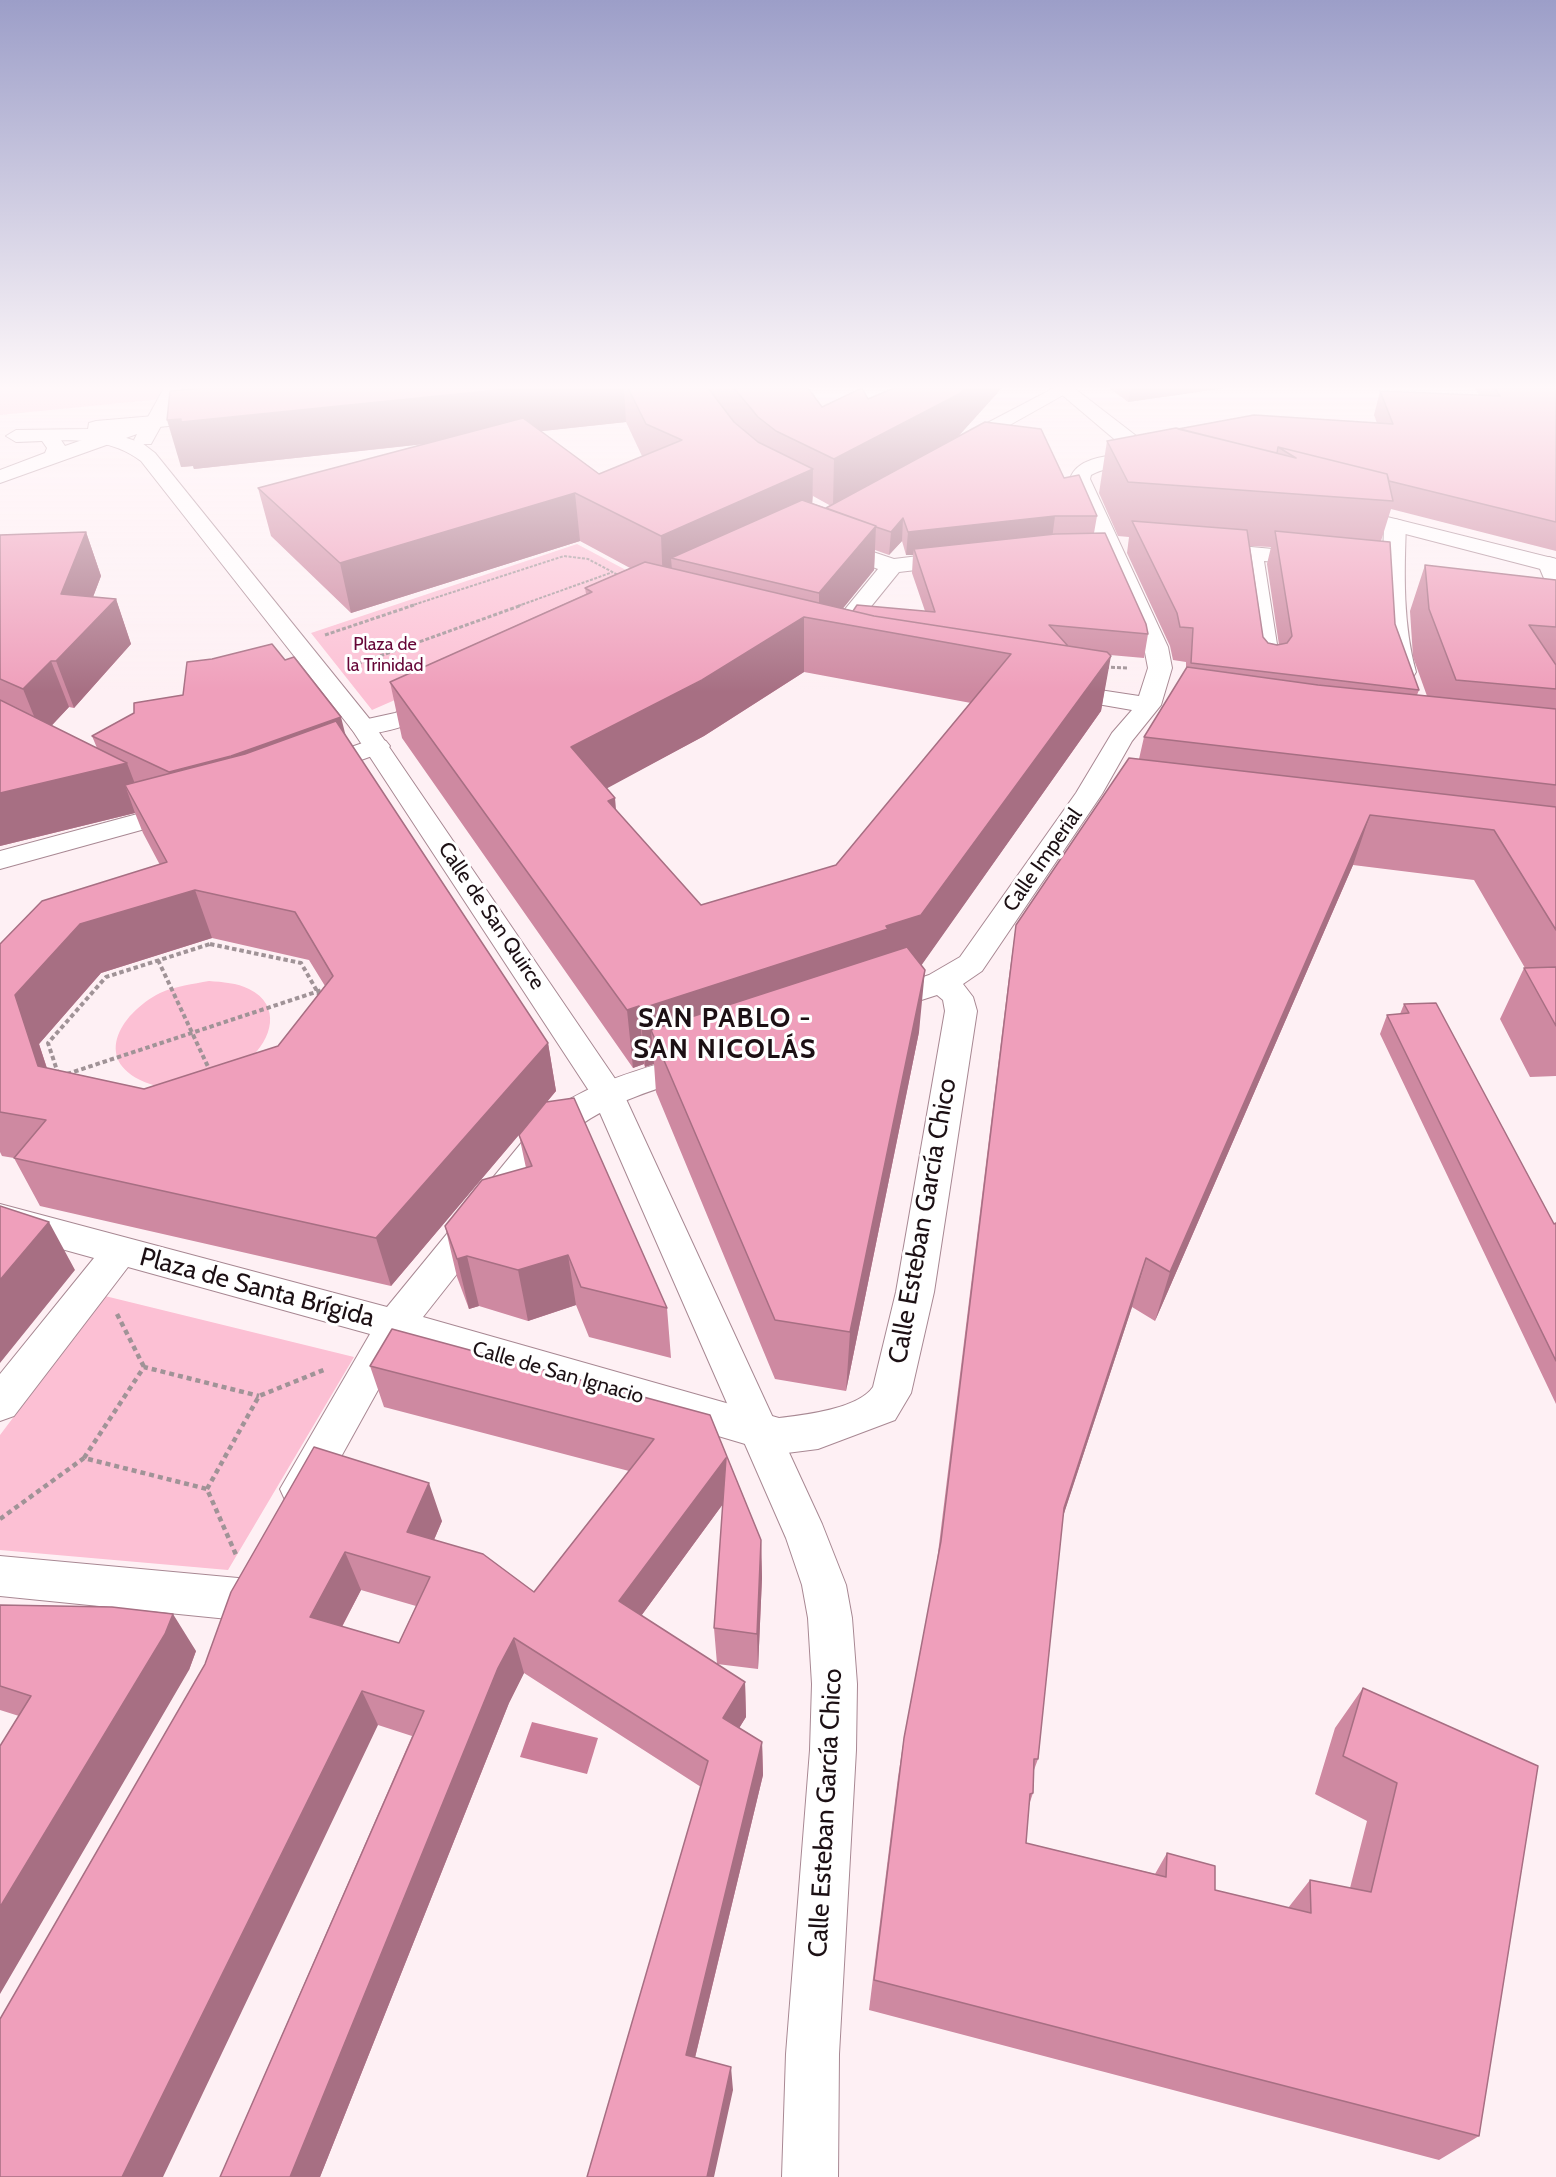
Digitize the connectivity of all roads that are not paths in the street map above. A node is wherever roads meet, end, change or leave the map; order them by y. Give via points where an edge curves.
1 (174, 490) edge
2 (1083, 490) edge
3 (1327, 507) edge
4 (1395, 525) junction
5 (808, 536) edge
6 (1137, 544) edge
7 (1102, 547) junction
8 (1183, 548) edge
9 (1252, 555) junction
10 (983, 556) edge
11 (892, 566) junction
12 (1393, 566) junction
13 (1554, 571) edge
14 (853, 656) dead end
15 (1269, 670) edge
16 (1037, 687) edge
17 (455, 694) edge
18 (1413, 698) edge
19 (1150, 701) junction
20 (1178, 706) edge
21 (370, 736) junction
22 (289, 778) edge
23 (1089, 794) junction
24 (1119, 794) edge
25 (144, 796) edge
26 (207, 804) edge
27 (176, 812) junction
28 (0, 860) edge
29 (940, 983) junction
30 (861, 1008) edge
31 (726, 1054) edge
32 (608, 1094) junction
33 (0, 1218) edge
34 (109, 1264) junction
35 (389, 1336) junction
36 (0, 1404) edge
37 (757, 1430) junction
38 (283, 1520) edge
39 (0, 1576) edge
40 (223, 1643) edge
41 (810, 2177) edge

1 - 21 street, Calle de San Quirce
2 - 7 street, Calle Imperial
3 - 4 street
4 - 12 street
4 - 13 street
5 - 11 street
6 - 7 street
7 - 19 street, Calle Imperial via 1156,647 1160,668
8 - 9 street
9 - 12 street
9 - 15 street
10 - 11 street
11 - 14 street via 819,648
12 - 18 street via 1399,657
16 - 19 street
17 - 21 street
19 - 20 street
19 - 23 street, Calle Imperial via 1121,738
21 - 22 street
21 - 32 street, Calle de San Quirce
23 - 24 street
23 - 29 street, Calle Imperial via 971,964
25 - 27 street
26 - 27 street
27 - 28 street
29 - 30 street, Calle Imperial
29 - 37 street, Calle Esteban García Chico via 951,988 961,1011 915,1292 891,1393 881,1408 818,1431 779,1436
31 - 32 street
32 - 35 street via 568,1113 553,1128
32 - 37 street, Calle de San Quirce
33 - 34 street
34 - 35 street, Plaza de Santa Brígida
34 - 36 street
35 - 37 street, Calle de San Ignacio
35 - 38 street, Plaza de Santa Brígida
37 - 41 street, Calle Esteban García Chico via 824,1584 833,1642 836,1702 809,2137
39 - 40 street via 247,1584

